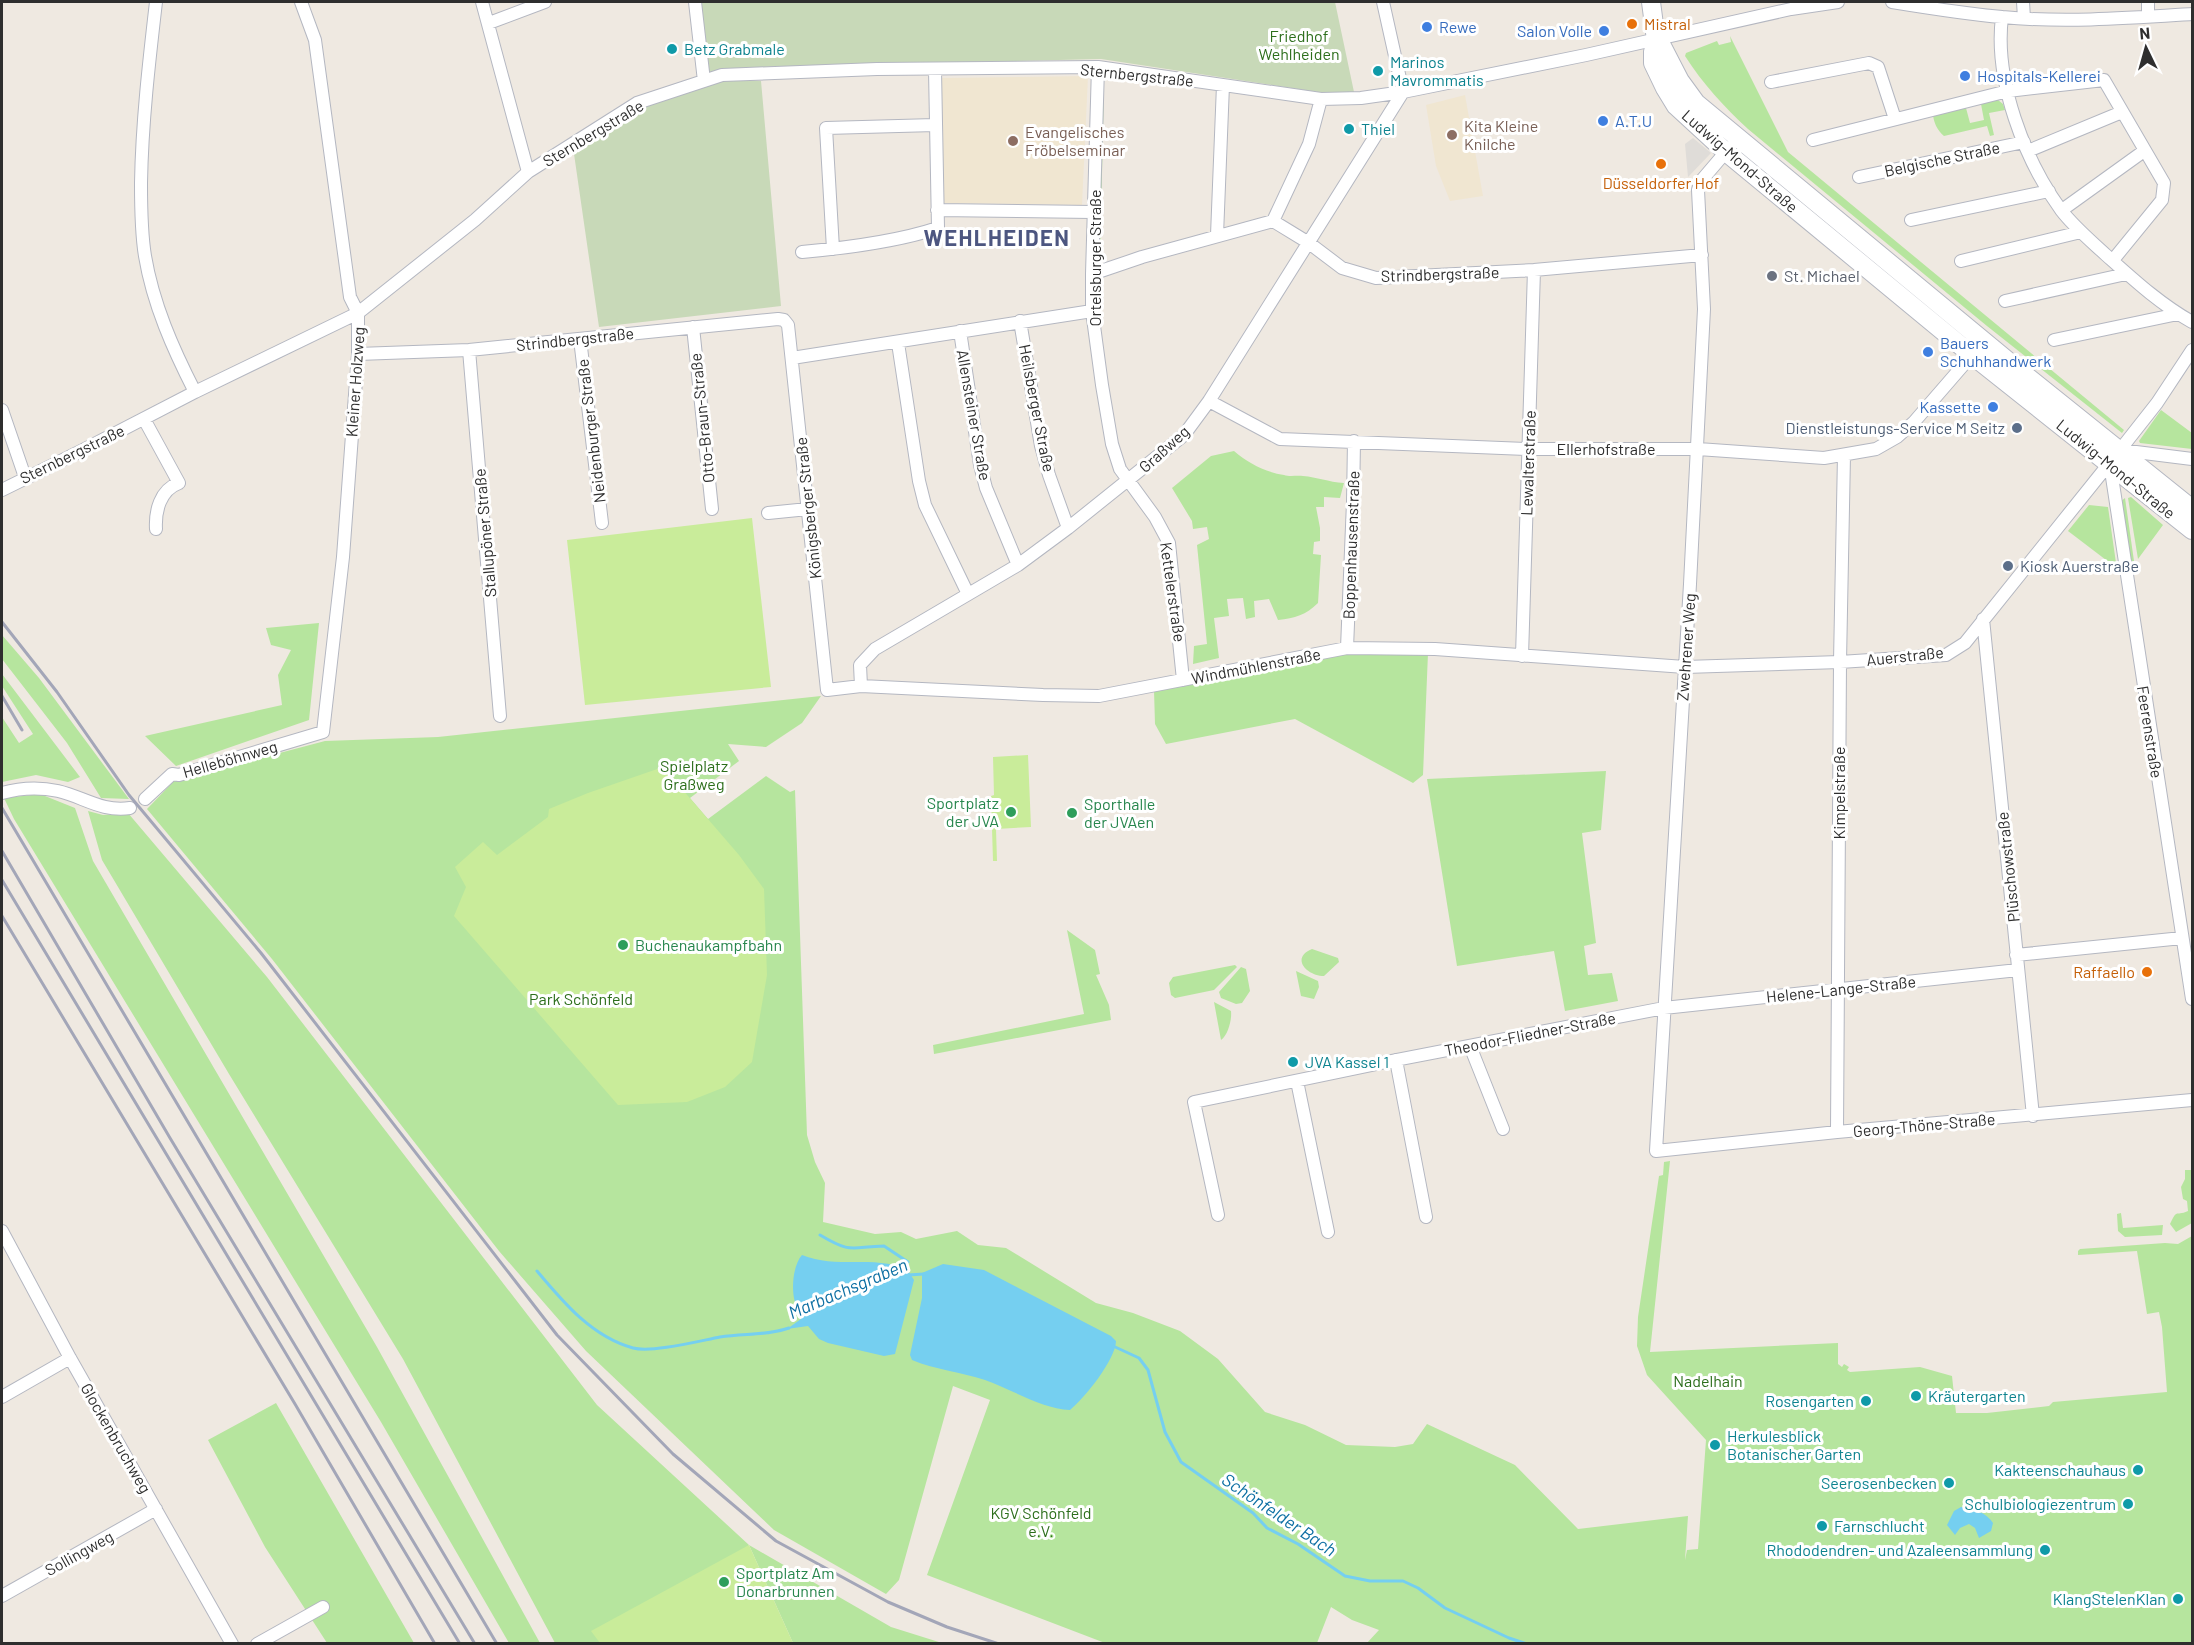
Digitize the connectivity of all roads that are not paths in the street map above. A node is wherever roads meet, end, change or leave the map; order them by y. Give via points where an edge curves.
1 (156, 2) edge
2 (301, 2) edge
3 (482, 2) edge
4 (545, 2) edge
5 (695, 2) edge
6 (1383, 2) edge
7 (1651, 2) edge
8 (1839, 2) edge
9 (1898, 2) edge
10 (2023, 2) edge
11 (2148, 2) edge
12 (2193, 14) edge
13 (2002, 17) junction
14 (2148, 17) junction
15 (2024, 18) junction
16 (489, 23) junction
17 (1656, 40) junction
18 (1098, 67) junction
19 (934, 70) junction
20 (704, 81) junction
21 (1771, 82) dead end
22 (1223, 85) junction
23 (2008, 91) junction
24 (1403, 92) junction
25 (1321, 99) junction
26 (2122, 112) junction
27 (1895, 119) junction
28 (936, 125) junction
29 (1813, 140) dead end
30 (1731, 146) junction
31 (2026, 147) junction
32 (2145, 151) junction
33 (528, 172) junction
34 (1859, 177) dead end
35 (2049, 191) junction
36 (937, 210) junction
37 (2062, 210) junction
38 (1094, 212) junction
39 (1911, 220) dead end
40 (1273, 221) junction
41 (2082, 232) junction
42 (1217, 235) junction
43 (1309, 243) junction
44 (833, 249) junction
45 (802, 252) dead end
46 (1702, 255) junction
47 (2113, 260) junction
48 (1961, 261) dead end
49 (1534, 270) junction
50 (1092, 274) junction
51 (2126, 274) junction
52 (2005, 301) dead end
53 (1092, 311) junction
54 (358, 313) junction
55 (2178, 314) junction
56 (1020, 321) junction
57 (2193, 322) edge
58 (788, 326) joint
59 (693, 327) junction
60 (960, 331) junction
61 (580, 339) junction
62 (2054, 340) dead end
63 (898, 343) junction
64 (469, 350) junction
65 (2193, 350) edge
66 (358, 354) junction
67 (1972, 355) junction
68 (792, 358) junction
69 (195, 392) junction
70 (1209, 401) junction
71 (2, 410) edge
72 (144, 419) junction
73 (1354, 441) junction
74 (1528, 448) junction
75 (1698, 449) junction
76 (1844, 455) junction
77 (2115, 457) junction
78 (2193, 459) edge
79 (25, 477) junction
80 (1128, 480) junction
81 (2, 490) edge
82 (712, 509) dead end
83 (808, 509) junction
84 (2193, 509) edge
85 (768, 513) dead end
86 (602, 523) dead end
87 (1068, 528) junction
88 (156, 529) dead end
89 (2193, 530) edge
90 (1018, 565) junction
91 (968, 594) junction
92 (1983, 619) junction
93 (1347, 648) junction
94 (1522, 656) junction
95 (1840, 662) junction
96 (1685, 667) junction
97 (1183, 680) junction
98 (861, 686) junction
99 (827, 690) joint
100 (500, 716) dead end
101 (323, 732) joint
102 (2, 792) edge
103 (145, 799) dead end
104 (130, 808) dead end
105 (2182, 938) junction
106 (2016, 955) junction
107 (2018, 970) junction
108 (1838, 990) junction
109 (2193, 999) edge
110 (1665, 1008) junction
111 (1470, 1046) junction
112 (1396, 1060) junction
113 (1297, 1081) junction
114 (2193, 1100) edge
115 (2033, 1116) junction
116 (1503, 1129) dead end
117 (1837, 1132) junction
118 (1656, 1151) joint
119 (1218, 1215) dead end
120 (1426, 1217) dead end
121 (2, 1231) edge
122 (1328, 1232) dead end
123 (70, 1358) junction
124 (2, 1397) edge
125 (156, 1509) junction
126 (2, 1596) edge
127 (323, 1607) dead end
128 (232, 1644) edge
129 (257, 1644) edge

1 - 69 street via 141,163 144,255 157,306
2 - 54 street, Kleiner Holzweg via 315,40 350,297
3 - 16 street
4 - 16 street
5 - 20 street
6 - 24 street
7 - 17 main road, Ludwig-Mond-Straße
8 - 17 street, Sternbergstraße
9 - 13 street
10 - 15 street
11 - 14 street
12 - 14 street
13 - 15 street
13 - 23 street, Belgische Straße via 2000,48
14 - 15 street
16 - 33 street
17 - 24 street, Sternbergstraße
17 - 30 main road, Ludwig-Mond-Straße via 1653,63 1676,106
18 - 19 street, Sternbergstraße
18 - 22 street, Sternbergstraße
18 - 38 street, Ortelsburger Straße
19 - 20 street, Sternbergstraße via 722,75
19 - 28 street
20 - 33 street, Sternbergstraße via 637,104
21 - 27 street via 1869,63 1878,67
22 - 25 street, Sternbergstraße
22 - 42 street
23 - 26 street via 2104,80
23 - 27 street
23 - 31 street, Belgische Straße
24 - 25 street, Sternbergstraße
24 - 43 street, Graßweg
25 - 40 street via 1309,144
26 - 31 street, Belgische Straße
26 - 32 street
27 - 29 street
28 - 36 street
28 - 44 street via 826,128
30 - 46 street, Zwehrener Weg via 1698,190
30 - 67 main road, Ludwig-Mond-Straße
30 - 77 main road, Ludwig-Mond-Straße via 2015,367
31 - 34 street, Belgische Straße
31 - 35 street, Belgische Straße
32 - 37 street
32 - 47 street via 2164,183 2162,200
33 - 54 street, Sternbergstraße via 475,220
35 - 37 street, Belgische Straße
35 - 39 street
36 - 38 street
36 - 44 street via 938,228
37 - 41 street, Belgische Straße
38 - 50 street, Ortelsburger Straße
40 - 42 street
40 - 43 street, Strindbergstraße
41 - 47 street, Belgische Straße
41 - 48 street
42 - 50 street
43 - 49 street, Strindbergstraße via 1342,268 1376,278
43 - 70 street, Graßweg
44 - 45 street
46 - 49 street, Strindbergstraße
46 - 75 street, Zwehrener Weg via 1704,309
47 - 51 street, Belgische Straße
49 - 74 street, Lewalterstraße
50 - 53 street, Ortelsburger Straße
51 - 52 street
51 - 55 street, Belgische Straße
53 - 56 street
53 - 80 street, Ortelsburger Straße via 1112,444
54 - 66 street, Kleiner Holzweg
54 - 69 street, Sternbergstraße
55 - 57 street, Belgische Straße
55 - 62 street
56 - 60 street
56 - 87 street, Heilsberger Straße via 1041,446
58 - 59 street, Strindbergstraße via 778,319
58 - 68 street, Königsberger Straße
59 - 61 street, Strindbergstraße
59 - 82 street, Otto-Braun-Straße
60 - 63 street
60 - 90 street, Allensteiner Straße via 980,465
61 - 64 street, Strindbergstraße
61 - 86 street, Neidenburger Straße
63 - 68 street
63 - 91 street via 925,505
64 - 66 street, Strindbergstraße
64 - 100 street, Stallupöner Straße
65 - 77 street, Auerstraße
66 - 101 street, Kleiner Holzweg via 343,557
67 - 76 street, Ellerhofstraße via 1897,437 1876,448
67 - 77 main road, Ludwig-Mond-Straße
68 - 83 street, Königsberger Straße
69 - 72 street, Sternbergstraße
70 - 73 street, Ellerhofstraße via 1280,439
70 - 80 street, Graßweg via 1184,435
71 - 79 street
72 - 79 street, Sternbergstraße
72 - 88 street, Sternbergstraße via 179,483 162,497 155,514
73 - 74 street, Ellerhofstraße
73 - 93 street, Boppenhausenstraße
74 - 75 street, Ellerhofstraße
74 - 94 street, Lewalterstraße
75 - 76 street, Ellerhofstraße via 1807,458
75 - 96 street, Zwehrener Weg
76 - 95 street, Kimpelstraße
77 - 78 street
77 - 84 main road, Ludwig-Mond-Straße
77 - 89 main road, Ludwig-Mond-Straße
77 - 92 street, Auerstraße
77 - 105 street, Feerenstraße
79 - 81 street, Sternbergstraße
80 - 87 street, Graßweg
80 - 97 street, Kettelerstraße via 1169,543
83 - 85 street
83 - 99 street, Königsberger Straße
87 - 90 street, Graßweg
90 - 91 street, Graßweg
91 - 98 street, Graßweg via 875,649 860,665
92 - 95 street, Auerstraße via 1965,643 1946,655
92 - 106 street, Plüschowstraße
93 - 94 street, Windmühlenstraße via 1435,649
93 - 97 street, Windmühlenstraße
94 - 96 street, Windmühlenstraße
95 - 96 street, Auerstraße
95 - 108 street, Kimpelstraße
96 - 110 street, Zwehrener Weg
97 - 98 street, Windmühlenstraße via 1099,696
98 - 99 street, Windmühlenstraße
101 - 103 street, Helleböhnweg via 172,774
102 - 104 street via 58,791 101,807
105 - 106 street
105 - 109 street, Feerenstraße
106 - 107 street, Plüschowstraße
107 - 108 street, Helene-Lange-Straße
107 - 115 street, Plüschowstraße
108 - 110 street, Helene-Lange-Straße
108 - 117 street, Kimpelstraße
110 - 111 street, Theodor-Fliedner-Straße
110 - 118 street, Zwehrener Weg
111 - 112 street, Theodor-Fliedner-Straße
111 - 116 street
112 - 113 street, Theodor-Fliedner-Straße
112 - 120 street
113 - 119 street, Theodor-Fliedner-Straße via 1194,1102
113 - 122 street
114 - 115 street, Georg-Thöne-Straße
115 - 117 street, Georg-Thöne-Straße
117 - 118 street, Georg-Thöne-Straße
121 - 123 street, Glockenbruchweg
123 - 124 street
123 - 125 street, Glockenbruchweg
125 - 126 street, Sollingweg
125 - 128 street, Glockenbruchweg
127 - 129 street

